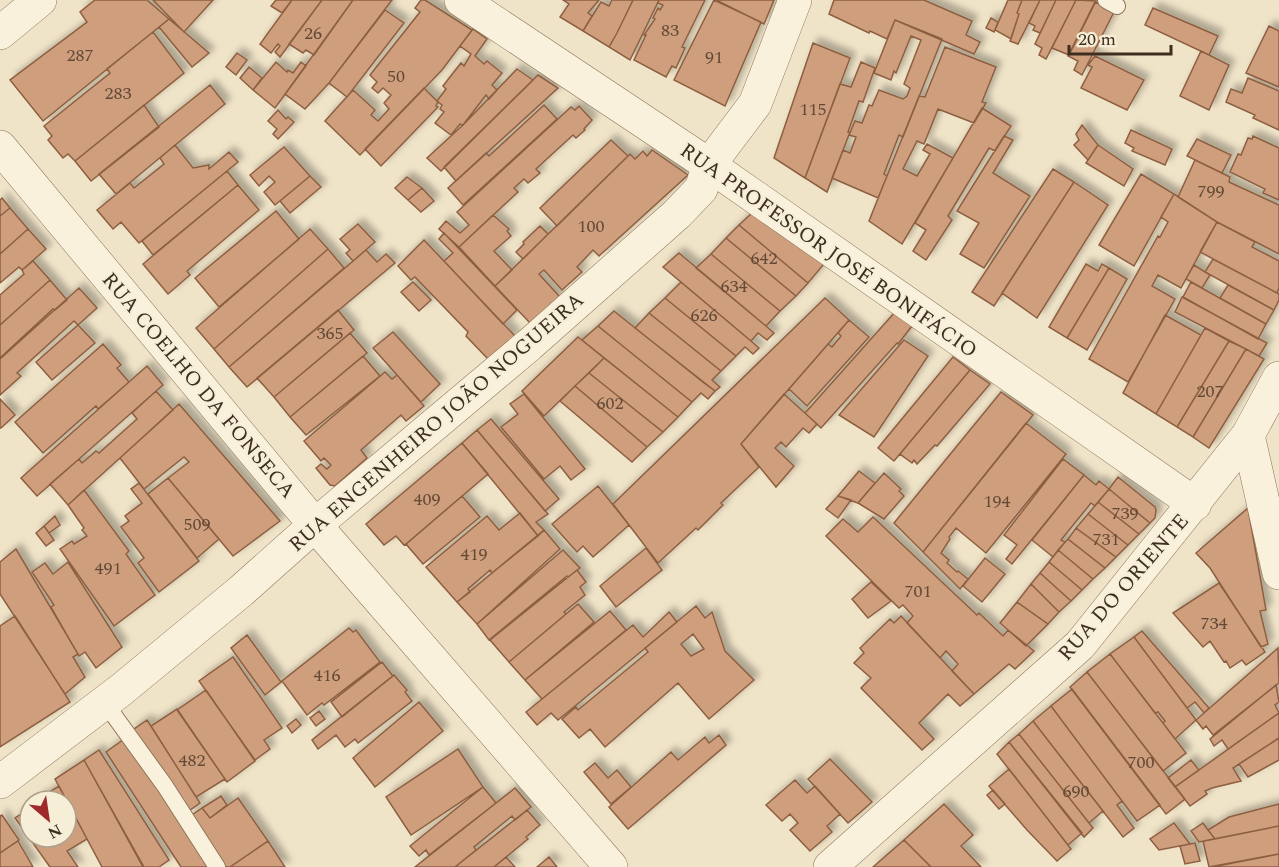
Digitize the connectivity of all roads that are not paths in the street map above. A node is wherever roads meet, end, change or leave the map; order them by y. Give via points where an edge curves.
1 (40, 0) edge
2 (461, 0) edge
3 (795, 0) edge
4 (0, 33) edge
5 (0, 147) edge
6 (709, 165) junction
7 (1279, 378) edge
8 (1248, 435) junction
9 (1195, 504) junction
10 (315, 525) junction
11 (1279, 573) edge
12 (105, 703) junction
13 (0, 782) edge
14 (217, 867) edge
15 (611, 867) edge
16 (830, 867) edge

1 - 4 street
2 - 6 street, RUA PROFESSOR JOSÉ BONIFÁCIO
3 - 6 street, RUA ENGENHEIRO JOÃO NOGUEIRA via 756,104
5 - 10 street, RUA COELHO DA FONSECA
6 - 9 street, RUA PROFESSOR JOSÉ BONIFÁCIO
6 - 10 street, RUA ENGENHEIRO JOÃO NOGUEIRA via 700,189 677,214
7 - 8 street, RUA DO ORIENTE
8 - 9 street, RUA DO ORIENTE
8 - 11 street
9 - 16 street, RUA DO ORIENTE via 1080,645
10 - 12 street, RUA ENGENHEIRO JOÃO NOGUEIRA
10 - 15 street, RUA COELHO DA FONSECA
12 - 13 street, RUA ENGENHEIRO JOÃO NOGUEIRA
12 - 14 lane

